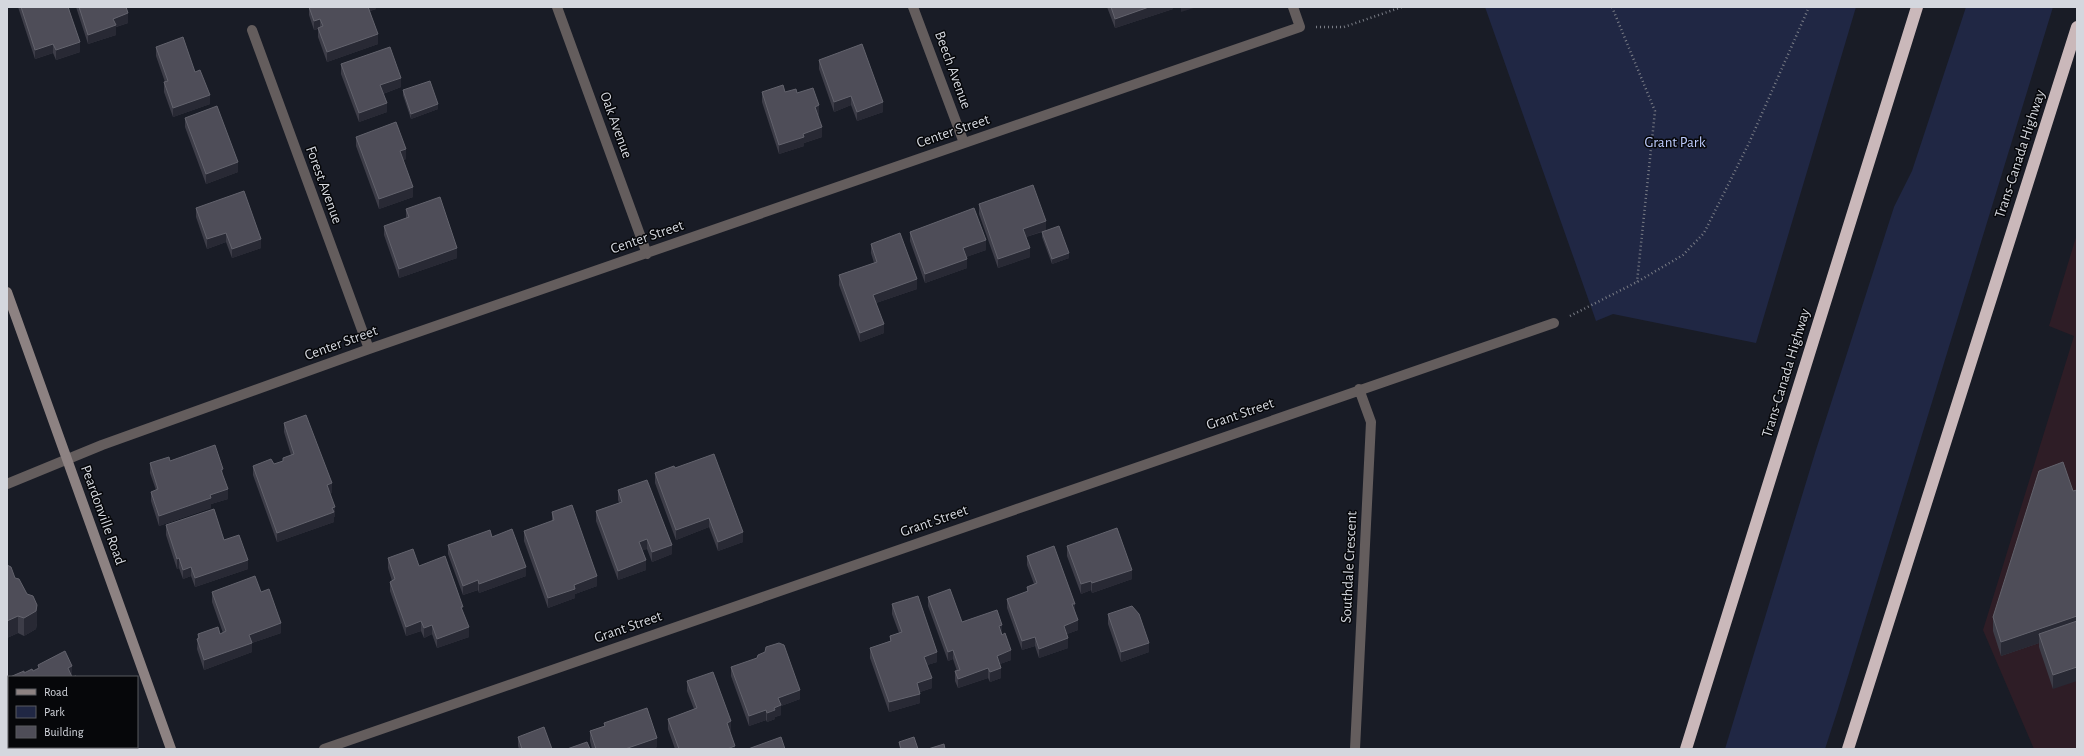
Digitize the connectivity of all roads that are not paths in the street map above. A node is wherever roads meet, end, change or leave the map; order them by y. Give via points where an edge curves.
1 (557, 7) edge
2 (913, 7) edge
3 (1293, 7) edge
4 (1917, 7) edge
5 (2077, 27) edge
6 (252, 30) dead end
7 (964, 143) junction
8 (647, 254) junction
9 (7, 292) edge
10 (1554, 323) road end
11 (368, 349) junction
12 (1359, 389) junction
13 (66, 458) junction
14 (7, 484) edge
15 (170, 749) edge
16 (324, 749) edge
17 (1355, 749) edge
18 (1686, 749) edge
19 (1848, 749) edge

1 - 8 street, Oak Avenue
2 - 7 street, Beech Avenue
3 - 7 street, Center Street via 1300,27
4 - 18 highway, Trans-Canada Highway
5 - 19 highway, Trans-Canada Highway
6 - 11 street, Forest Avenue
7 - 8 street, Center Street
8 - 11 street, Center Street
9 - 13 main road, Peardonville Road
10 - 12 street, Grant Street
11 - 13 street, Center Street
12 - 16 street, Grant Street
12 - 17 street, Southdale Crescent via 1371,422
13 - 14 street, Center Street
13 - 15 main road, Peardonville Road

